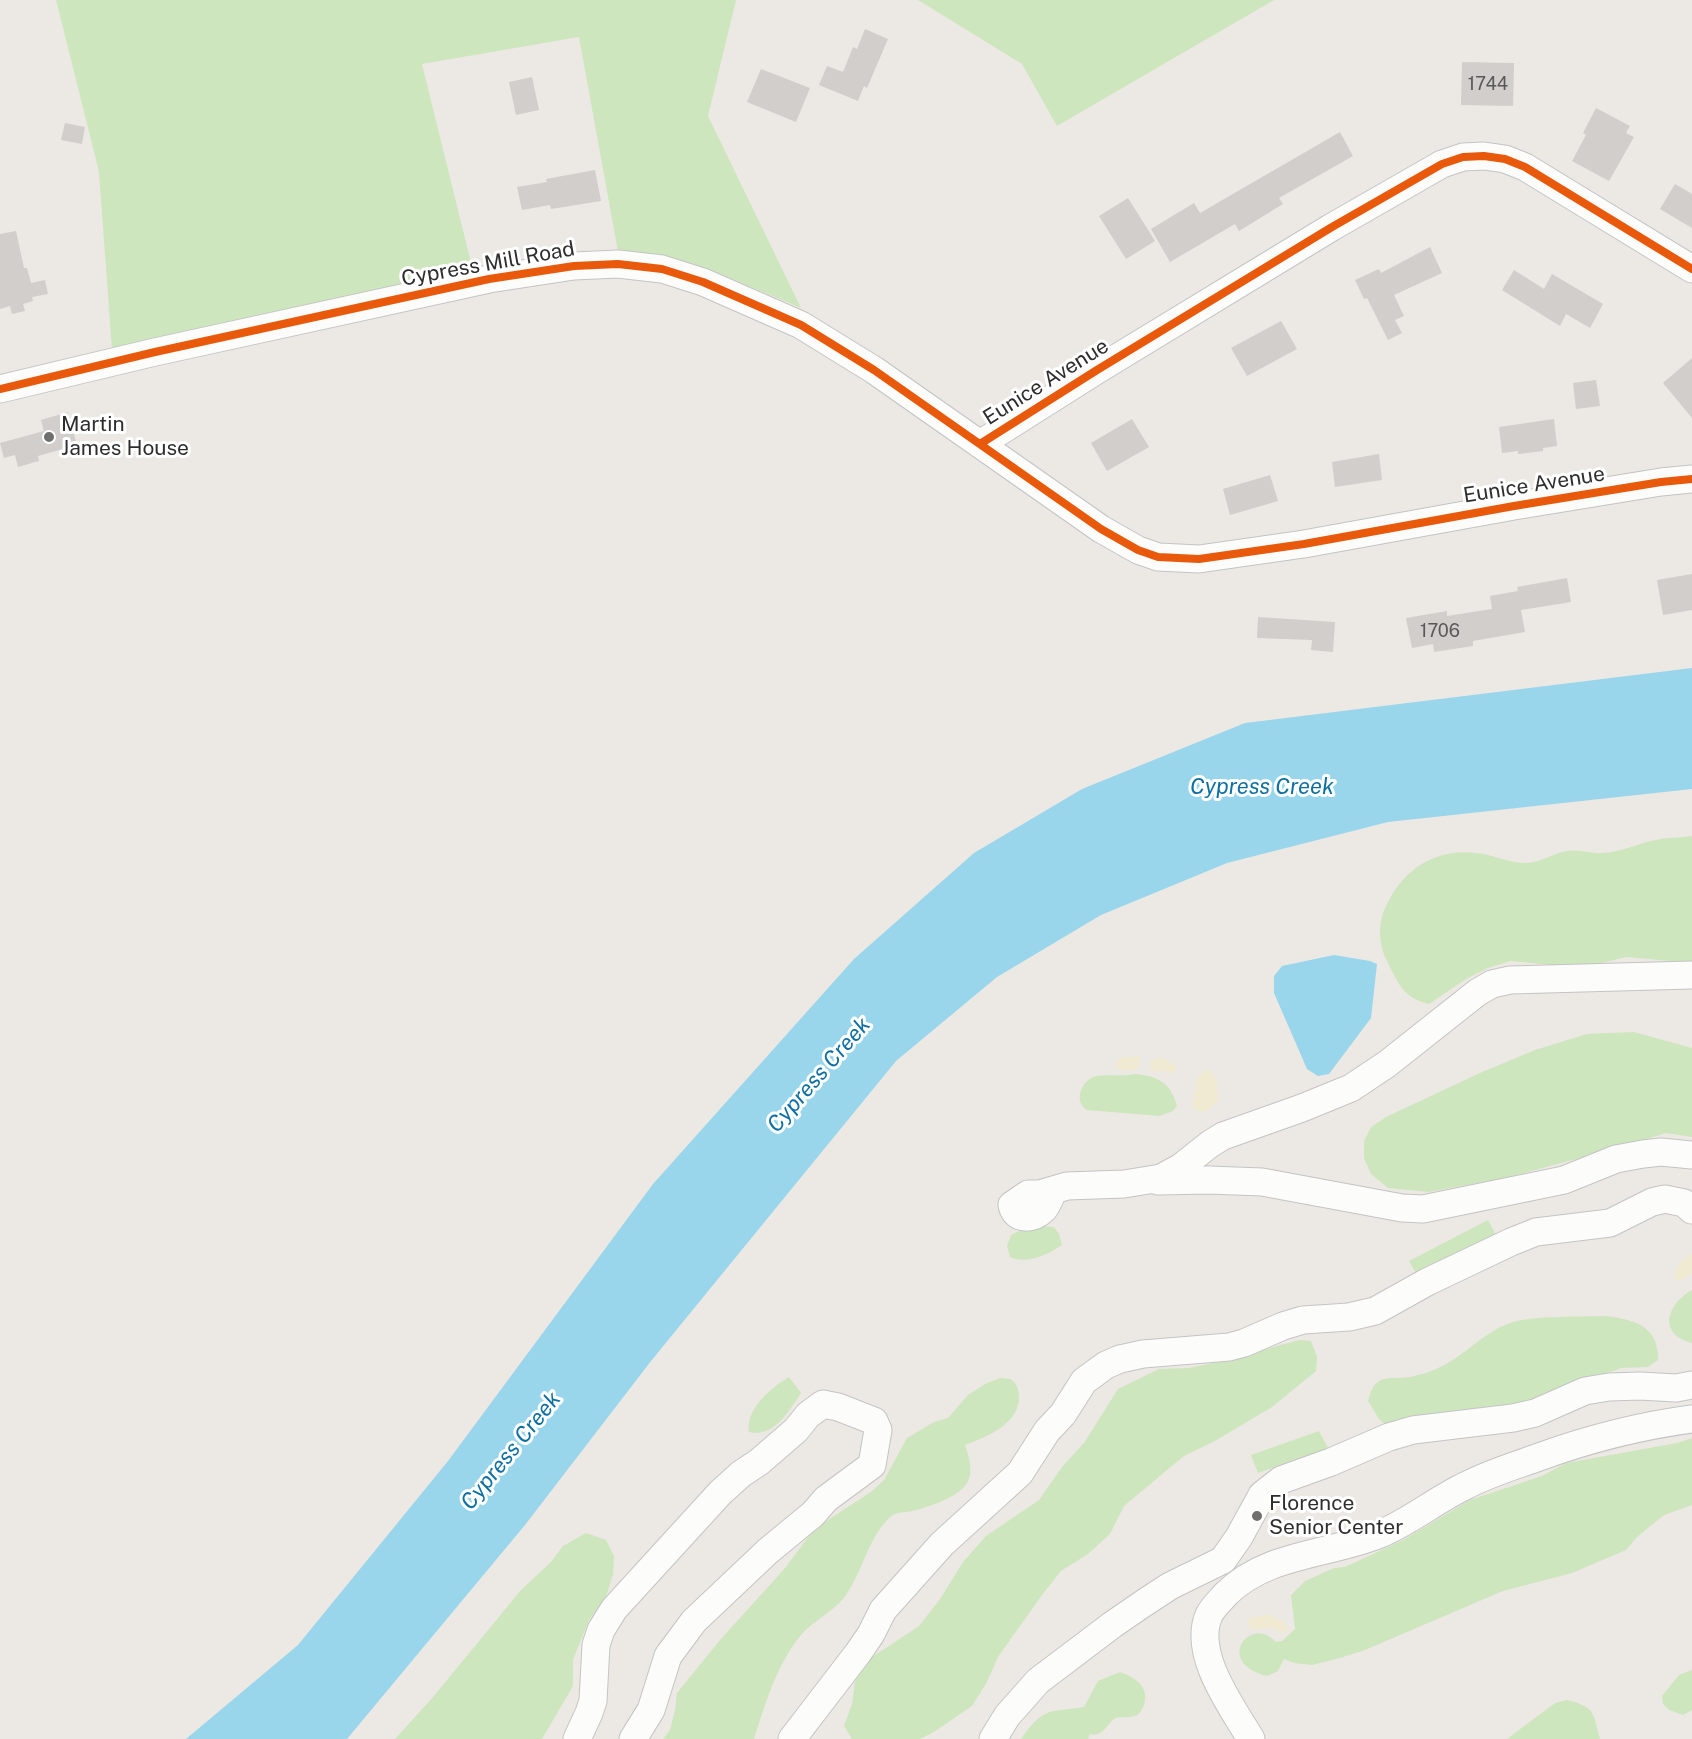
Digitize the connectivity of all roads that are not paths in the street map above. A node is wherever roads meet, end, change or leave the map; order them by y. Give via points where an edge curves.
1 (1692, 269) edge
2 (0, 389) edge
3 (980, 444) junction
4 (1692, 479) edge
5 (1692, 975) edge
6 (1692, 1155) edge
7 (1151, 1181) junction
8 (1053, 1191) dead end
9 (1692, 1210) edge
10 (1692, 1385) edge
11 (1692, 1419) edge
12 (576, 1739) edge
13 (633, 1739) edge
14 (792, 1739) edge
15 (993, 1739) edge
16 (1251, 1739) edge

1 - 3 street, Eunice Avenue via 1525,167 1505,159 1463,157 1442,164 1332,227
2 - 3 street, Cypress Mill Road via 447,287 574,266 618,264 662,269 703,282 801,325
3 - 4 street, Eunice Avenue via 1101,530 1138,550 1178,558 1262,551 1524,504
5 - 7 street via 1510,980 1492,984 1351,1088 1223,1136 1170,1173
6 - 7 street via 1661,1152 1617,1159 1564,1180 1423,1209 1262,1182
7 - 8 street via 1067,1186
9 - 14 street via 1684,1203 1665,1199 1610,1223 1536,1232 1427,1282 1375,1311 1303,1320 1229,1347 1143,1354 1106,1365 1084,1382 1020,1473 942,1544 883,1610 858,1653
10 - 15 street via 1676,1389 1609,1387 1585,1391 1535,1413 1513,1418 1413,1430 1281,1480 1262,1495 1223,1560 1143,1603 1038,1681 1007,1716
11 - 16 street via 1622,1431 1506,1467 1379,1534 1261,1569 1233,1586 1217,1602 1204,1634 1216,1679
12 - 13 street via 590,1713 595,1688 594,1652 607,1619 698,1515 796,1430 808,1414 824,1404 874,1421 878,1430 872,1465 826,1499 694,1621 669,1656 651,1710

